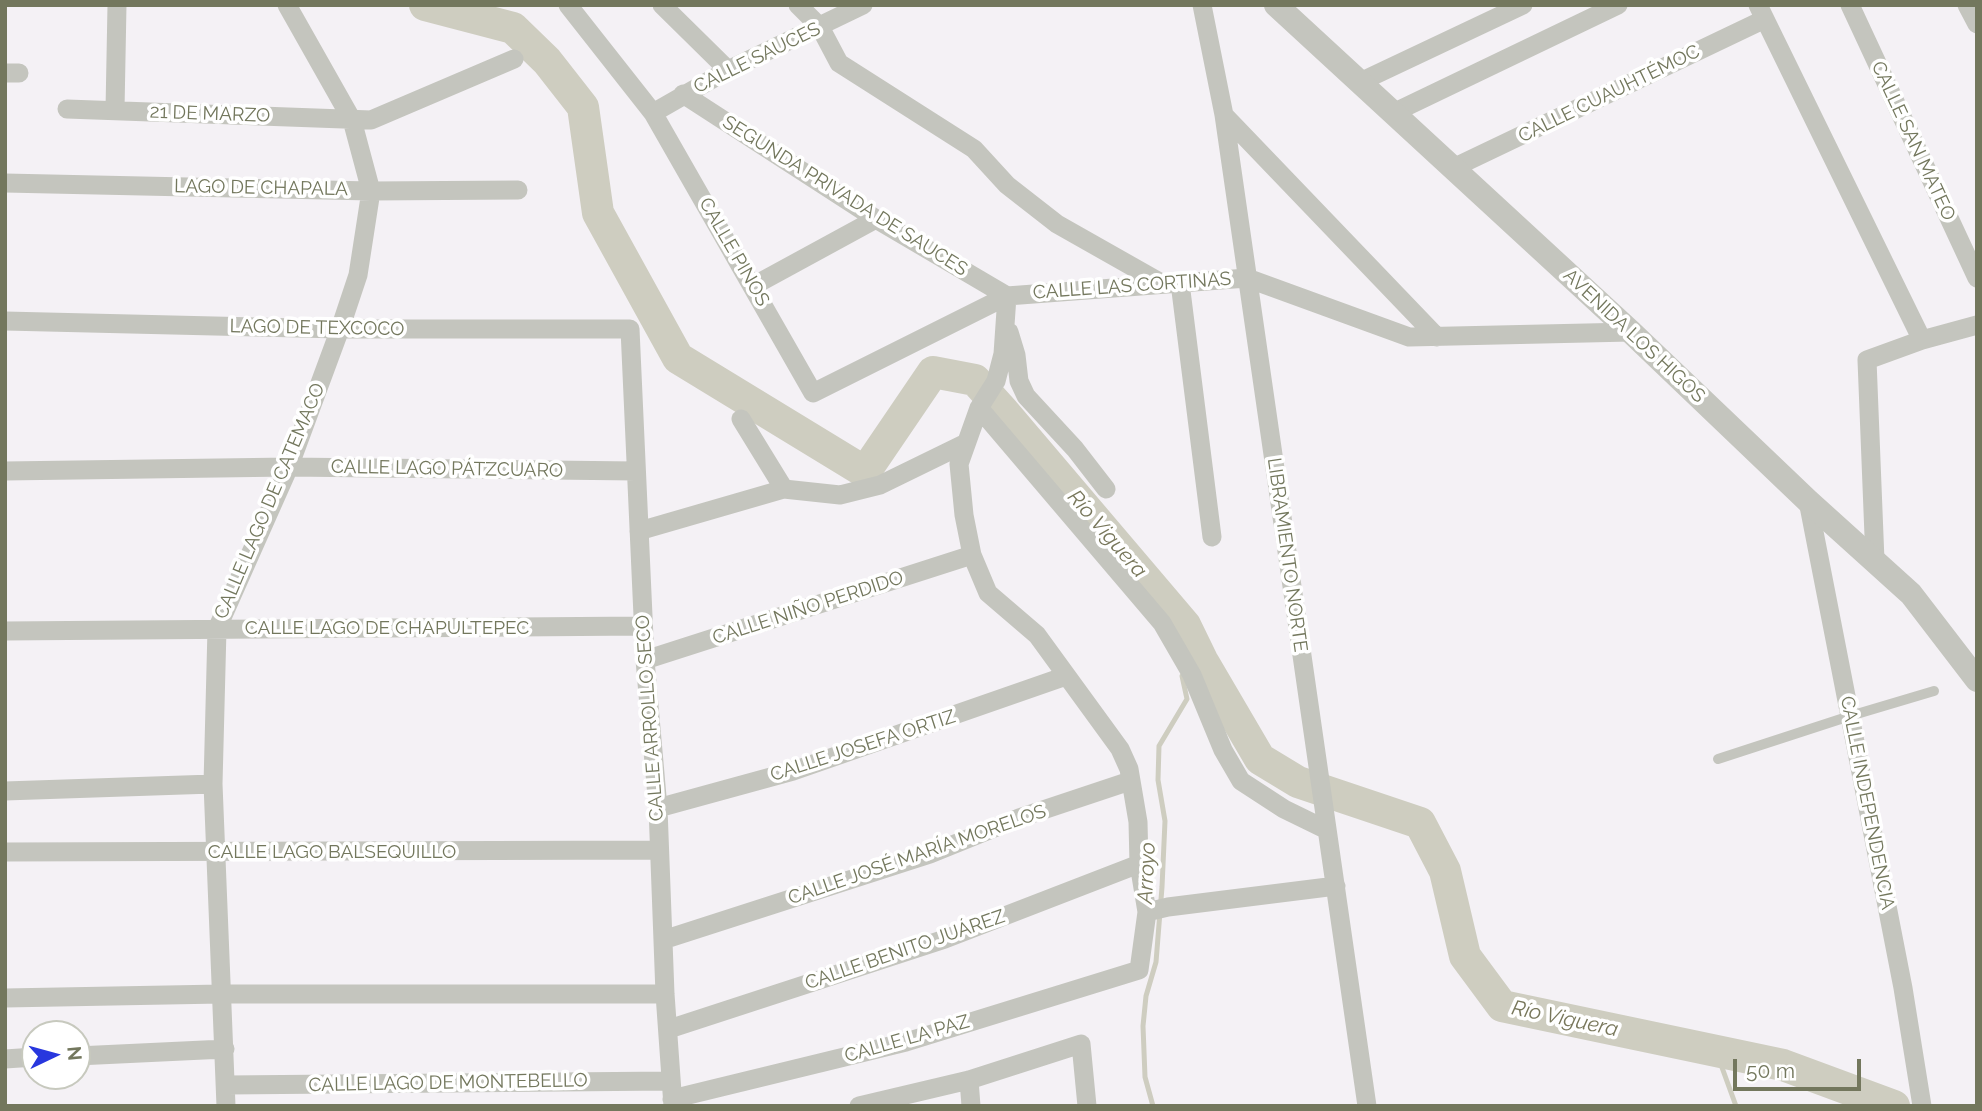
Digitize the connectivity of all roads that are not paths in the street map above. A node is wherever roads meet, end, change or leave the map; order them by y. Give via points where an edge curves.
1 (117, 5) edge
2 (287, 5) edge
3 (568, 5) edge
4 (662, 5) edge
5 (798, 5) edge
6 (863, 5) edge
7 (1202, 5) edge
8 (1276, 5) edge
9 (1523, 5) edge
10 (1618, 5) edge
11 (1850, 5) edge
12 (1968, 5) edge
13 (1761, 12) edge
14 (1977, 24) edge
15 (820, 27) junction
16 (514, 59) dead end
17 (728, 70) junction
18 (1360, 82) junction
19 (683, 94) junction
20 (67, 109) dead end
21 (115, 110) junction
22 (653, 113) junction
23 (1393, 113) junction
24 (1224, 115) junction
25 (352, 120) junction
26 (1453, 168) junction
27 (5, 183) edge
28 (518, 190) dead end
29 (371, 191) junction
30 (876, 219) junction
31 (1247, 278) junction
32 (1977, 278) edge
33 (1171, 283) junction
34 (753, 286) junction
35 (1007, 296) junction
36 (5, 321) edge
37 (1005, 321) junction
38 (1977, 325) edge
39 (340, 329) junction
40 (629, 330) joint
41 (1631, 332) junction
42 (1437, 337) junction
43 (1922, 340) junction
44 (813, 393) joint
45 (979, 408) junction
46 (741, 419) dead end
47 (967, 443) junction
48 (289, 467) junction
49 (5, 471) edge
50 (636, 471) junction
51 (784, 489) junction
52 (1105, 489) dead end
53 (1808, 501) junction
54 (639, 531) junction
55 (1212, 537) dead end
56 (972, 555) junction
57 (1875, 561) junction
58 (643, 626) junction
59 (216, 629) junction
60 (5, 631) edge
61 (645, 660) junction
62 (1066, 676) junction
63 (1977, 680) edge
64 (1934, 691) dead end
65 (1850, 716) junction
66 (1718, 758) dead end
67 (1130, 781) junction
68 (213, 784) junction
69 (5, 791) edge
70 (658, 808) junction
71 (1327, 830) junction
72 (659, 850) junction
73 (5, 852) edge
74 (217, 853) junction
75 (1139, 864) junction
76 (1336, 886) junction
77 (1157, 909) junction
78 (663, 940) junction
79 (221, 994) junction
80 (666, 994) junction
81 (5, 998) edge
82 (668, 1030) junction
83 (225, 1049) junction
84 (91, 1054) edge
85 (969, 1080) junction
86 (227, 1084) junction
87 (672, 1095) edge
88 (1921, 1101) edge
89 (226, 1106) edge
90 (859, 1106) edge
91 (971, 1106) edge
92 (1087, 1106) edge
93 (1367, 1106) edge

1 - 21 street
2 - 25 street, CALLE LAGO DE CATEMACO
3 - 22 street, CALLE PINOS
4 - 17 street
5 - 15 street
6 - 15 street, CALLE SAUCES
7 - 24 street, LIBRAMIENTO NORTE
8 - 18 street, AVENIDA LOS HIGOS
9 - 18 street
10 - 23 street
11 - 32 street, CALLE SAN MATEO
12 - 14 street
13 - 26 street, CALLE CUAUHTÉMOC
13 - 43 street
15 - 17 street, CALLE SAUCES
15 - 33 street via 839,63 974,149 1007,185 1057,225
16 - 25 street, 21 DE MARZO via 371,120
17 - 19 street, CALLE SAUCES
18 - 23 street, AVENIDA LOS HIGOS
19 - 22 street, CALLE SAUCES
19 - 30 street, SEGUNDA PRIVADA DE SAUCES
20 - 21 street, 21 DE MARZO
21 - 25 street, 21 DE MARZO
22 - 34 street, CALLE PINOS
23 - 26 street, AVENIDA LOS HIGOS
24 - 31 street, LIBRAMIENTO NORTE
24 - 42 street
25 - 29 street, CALLE LAGO DE CATEMACO
26 - 41 street, AVENIDA LOS HIGOS
27 - 29 street, LAGO DE CHAPALA
28 - 29 street, LAGO DE CHAPALA
29 - 39 street, CALLE LAGO DE CATEMACO via 358,275
30 - 34 street
30 - 35 street, SEGUNDA PRIVADA DE SAUCES
31 - 33 street, CALLE LAS CORTINAS
31 - 42 street, CALLE LAS CORTINAS via 1409,337
31 - 71 street, LIBRAMIENTO NORTE
33 - 35 street, CALLE LAS CORTINAS
33 - 55 street
34 - 44 street, CALLE PINOS
35 - 37 street
35 - 44 street, CALLE LAS CORTINAS
36 - 39 street, LAGO DE TEXCOCO
37 - 45 street via 996,381
37 - 52 street via 1026,396
38 - 43 street
39 - 40 street, LAGO DE TEXCOCO
39 - 48 street, CALLE LAGO DE CATEMACO
40 - 50 street, CALLE ARROLLO SECO
41 - 42 street, CALLE LAS CORTINAS
41 - 53 street, AVENIDA LOS HIGOS
43 - 57 street via 1867,360
45 - 47 street
45 - 71 street via 1162,623 1189,669 1241,781
46 - 51 street
47 - 51 street via 880,485 853,492 840,495
47 - 56 street via 959,464
48 - 49 street, CALLE LAGO PÁTZCUARO
48 - 50 street, CALLE LAGO PÁTZCUARO
48 - 59 street, CALLE LAGO DE CATEMACO
50 - 54 street, CALLE ARROLLO SECO
51 - 54 street
53 - 57 street, AVENIDA LOS HIGOS
53 - 65 street, CALLE INDEPENDENCIA
54 - 58 street, CALLE ARROLLO SECO
56 - 61 street, CALLE NIÑO PERDIDO
56 - 62 street via 988,593 1037,635
57 - 63 street, AVENIDA LOS HIGOS via 1911,594
58 - 59 street, CALLE LAGO DE CHAPULTEPEC
58 - 61 street, CALLE ARROLLO SECO
59 - 60 street, CALLE LAGO DE CHAPULTEPEC
59 - 68 street, CALLE LAGO DE CATEMACO
61 - 70 street, CALLE ARROLLO SECO
62 - 67 street via 1120,749
62 - 70 street, CALLE JOSEFA ORTIZ via 793,771
64 - 65 lane
65 - 66 lane
65 - 88 street, CALLE INDEPENDENCIA
67 - 75 street via 1138,822
67 - 78 street, CALLE JOSÉ MARÍA MORELOS via 930,854
68 - 69 street
68 - 74 street, CALLE LAGO DE CATEMACO
70 - 72 street, CALLE ARROLLO SECO
71 - 76 street, LIBRAMIENTO NORTE
72 - 74 street, CALLE LAGO BALSEQUILLO
72 - 78 street, CALLE ARROLLO SECO
73 - 74 street, CALLE LAGO BALSEQUILLO
74 - 79 street, CALLE LAGO DE CATEMACO
75 - 77 street
75 - 82 street, CALLE BENITO JUÁREZ via 945,939
76 - 77 street
76 - 93 street, LIBRAMIENTO NORTE
77 - 87 street, CALLE LA PAZ via 1139,970 906,1041
78 - 80 street, CALLE ARROLLO SECO
79 - 80 street
79 - 81 street
79 - 83 street, CALLE LAGO DE CATEMACO
80 - 82 street, CALLE ARROLLO SECO
82 - 87 street, CALLE ARROLLO SECO
83 - 84 street
83 - 86 street, CALLE LAGO DE CATEMACO
85 - 90 street
85 - 91 street
85 - 92 street via 1082,1044
86 - 87 street, CALLE LAGO DE MONTEBELLO
86 - 89 street, CALLE LAGO DE CATEMACO

